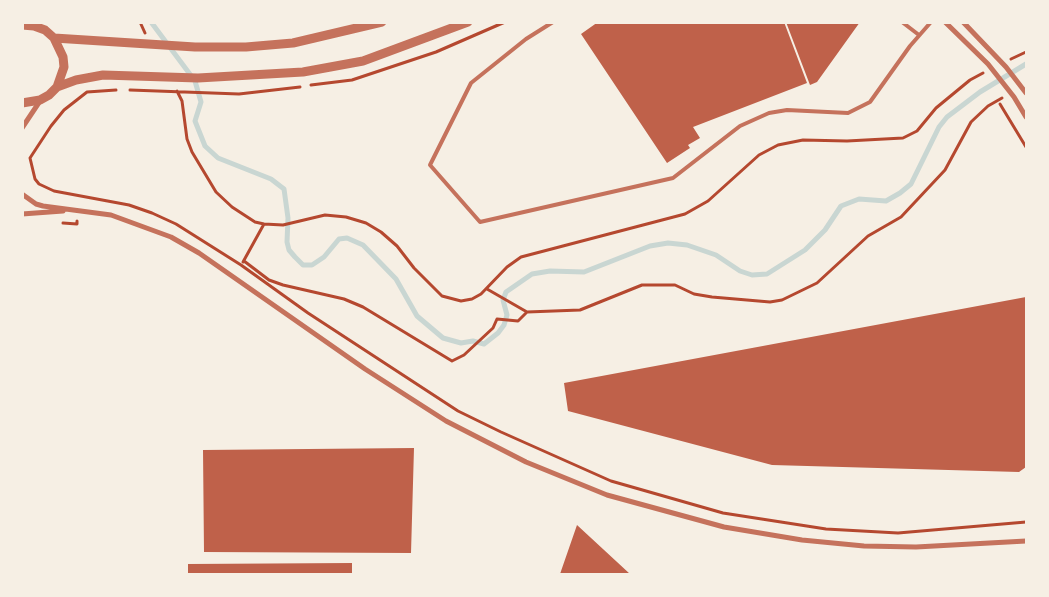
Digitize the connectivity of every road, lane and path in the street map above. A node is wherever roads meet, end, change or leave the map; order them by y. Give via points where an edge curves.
1 (140, 22) edge
2 (382, 22) edge
3 (468, 22) edge
4 (553, 22) edge
5 (902, 22) edge
6 (931, 22) edge
7 (945, 22) edge
8 (963, 22) edge
9 (22, 24) edge
10 (919, 36) junction
11 (54, 38) junction
12 (149, 40) dead end
13 (1026, 52) edge
14 (1010, 60) dead end
15 (986, 72) dead end
16 (172, 84) dead end
17 (57, 87) junction
18 (1026, 92) edge
19 (239, 94) dead end
20 (1004, 97) dead end
21 (40, 100) junction
22 (22, 103) edge
23 (1000, 104) dead end
24 (1026, 117) edge
25 (22, 128) edge
26 (1026, 147) edge
27 (22, 194) edge
28 (79, 210) junction
29 (22, 214) edge
30 (264, 224) junction
31 (242, 263) junction
32 (232, 276) junction
33 (487, 289) junction
34 (527, 312) junction
35 (1026, 522) edge
36 (1026, 541) edge

1 - 12 path
2 - 11 street via 293,43 195,47
3 - 17 street via 363,61 303,72 198,78 104,75
4 - 10 lane via 471,83 430,165 480,222 673,178 740,126 768,113 787,110 848,113 870,102
5 - 10 lane
6 - 10 lane
7 - 24 street via 988,64
8 - 18 street
9 - 11 street via 34,26
11 - 17 street via 63,57 62,78
13 - 14 path
15 - 33 path via 970,80 936,108 917,131 903,138 803,140 778,144 759,155 708,201 685,214 521,257 501,272
16 - 30 path via 182,101 187,139 201,171 232,207
17 - 21 street
19 - 31 path via 121,89 87,92 64,110 30,158 35,179 46,188 108,200 152,213
20 - 34 path via 971,122 945,170 911,208 868,236 817,283 798,294 770,302 694,294 675,285 642,285 580,310
21 - 22 street
21 - 25 street
23 - 26 path
27 - 28 street via 43,206
28 - 29 street
28 - 32 street via 111,215 152,228 199,253
30 - 31 path
30 - 33 path via 283,225 325,215 346,217 381,232 442,296 461,301 472,299
31 - 32 path
31 - 34 path via 283,285 363,306 452,362 493,328 497,319 518,321
31 - 35 path via 308,314 458,411 611,482 723,513 826,529 898,532
32 - 36 street via 365,370 446,420 526,462 607,494 724,527 802,540 916,548
33 - 34 path

